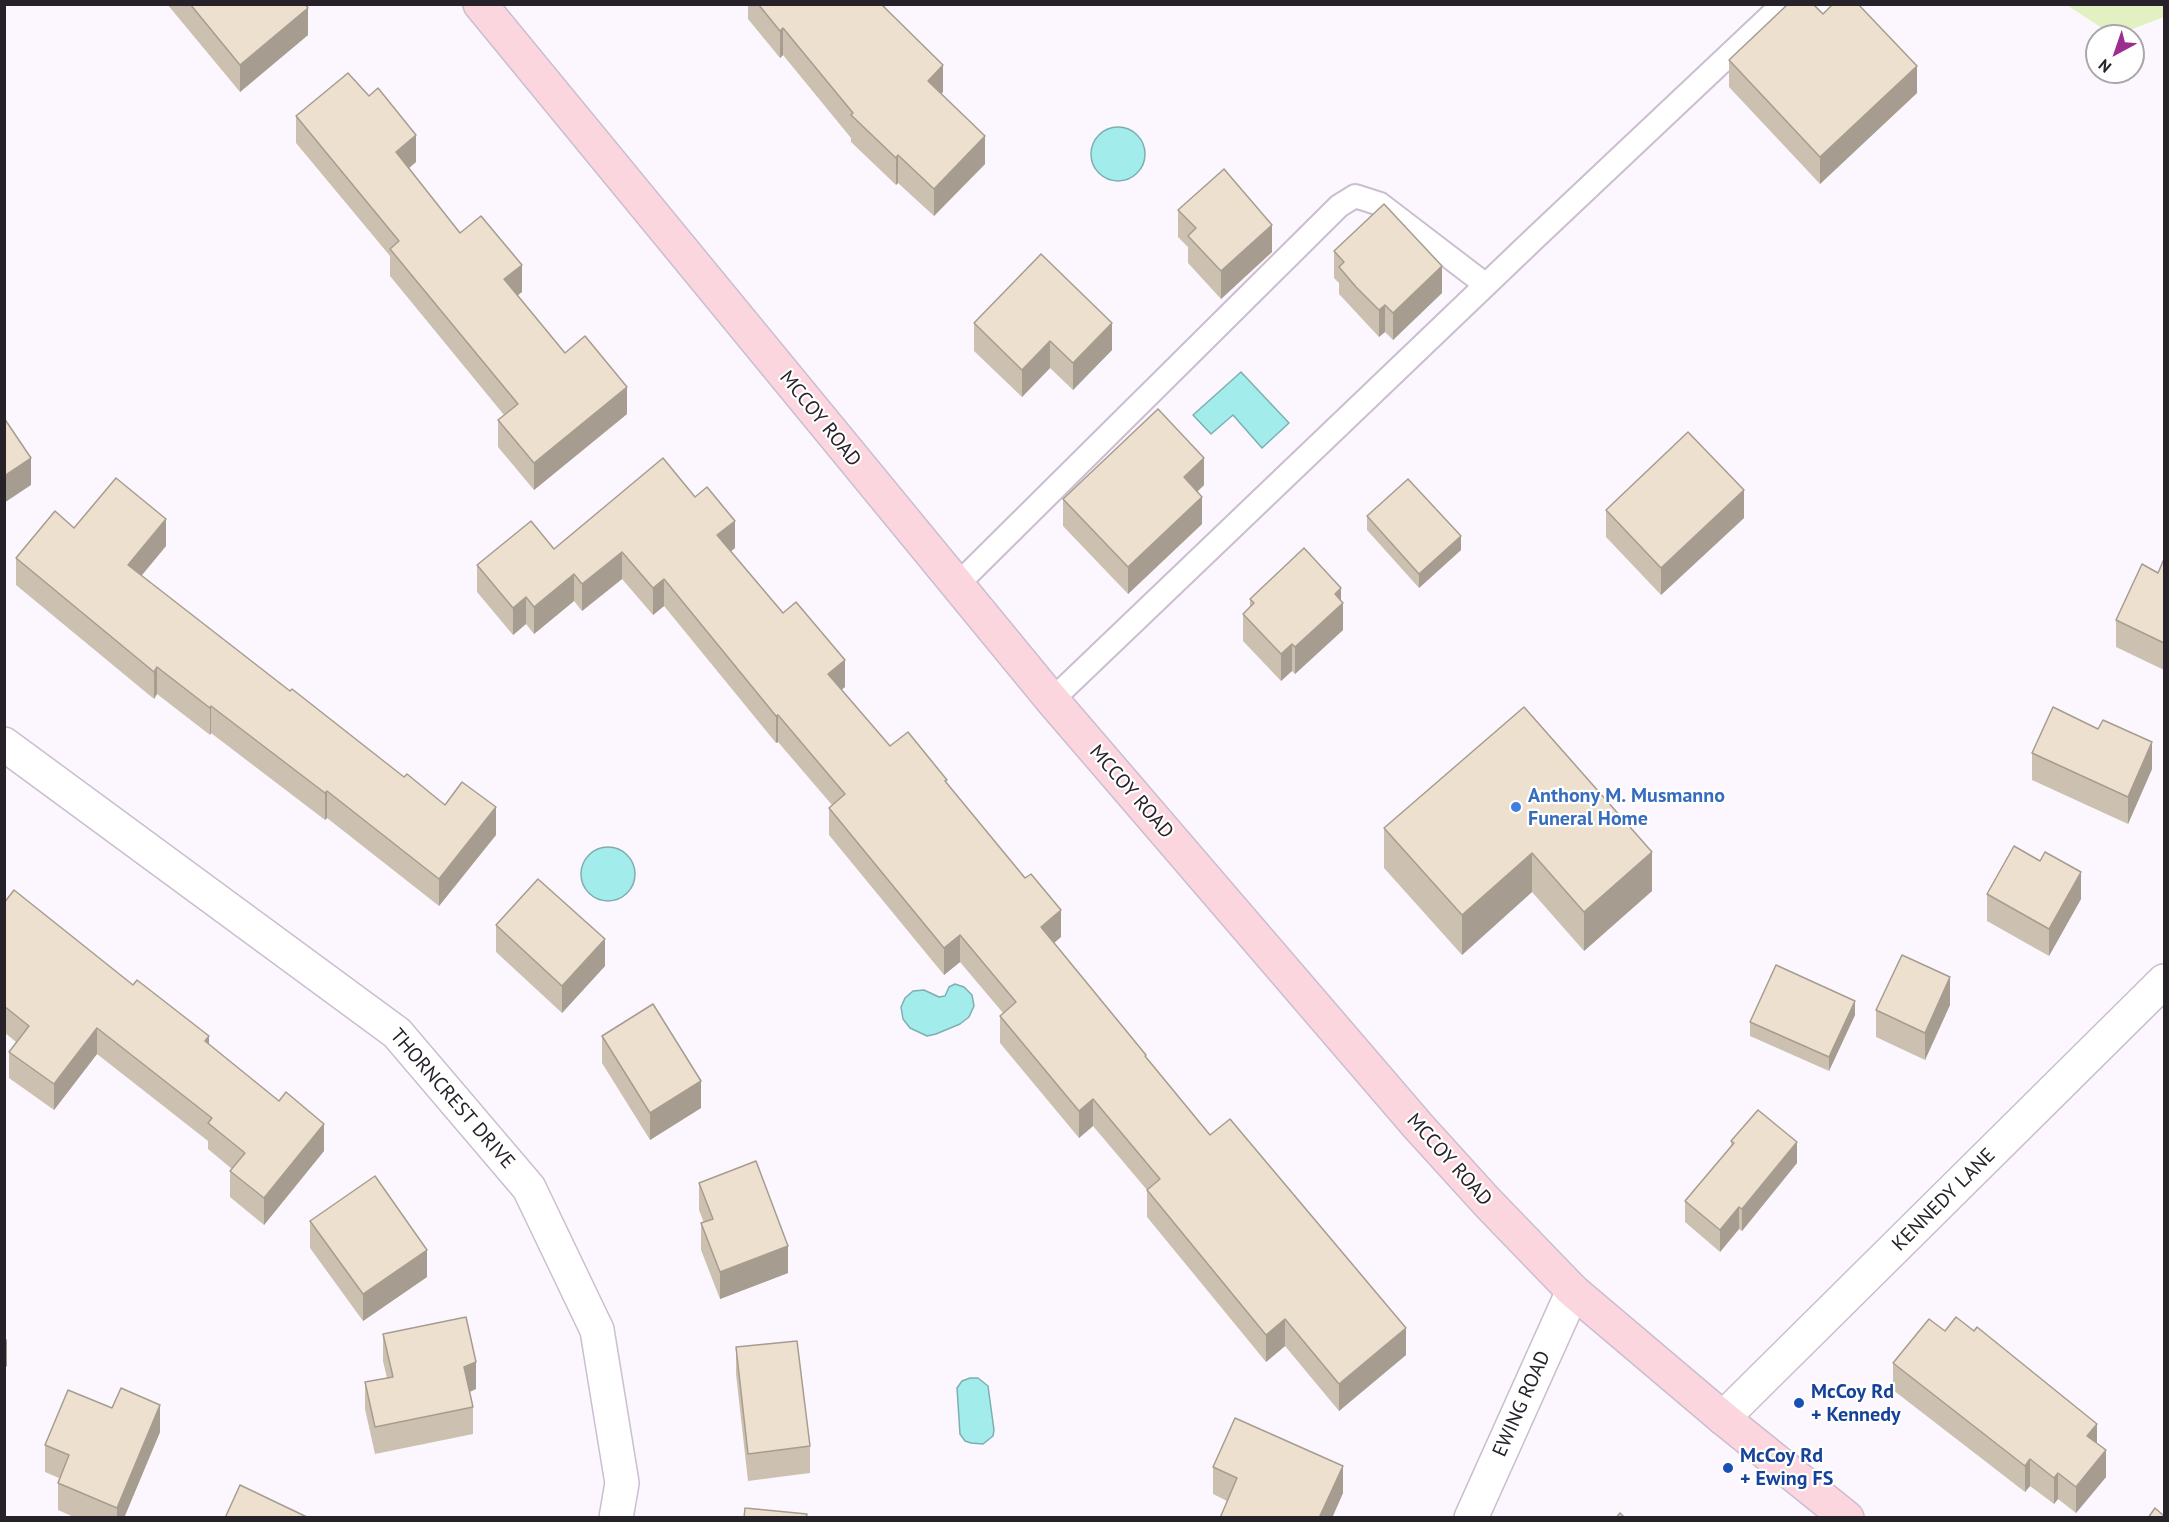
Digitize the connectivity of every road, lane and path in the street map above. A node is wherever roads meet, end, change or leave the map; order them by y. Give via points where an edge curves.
1 (480, 4) edge
2 (1783, 4) edge
3 (1486, 285) junction
4 (957, 585) junction
5 (1052, 700) junction
6 (4, 744) edge
7 (2164, 981) edge
8 (1573, 1291) junction
9 (1723, 1418) junction
10 (616, 1518) edge
11 (1471, 1518) edge
12 (1847, 1518) edge

1 - 4 street, MCCOY ROAD
2 - 3 lane
3 - 4 lane via 1380,204 1355,196 1339,206
3 - 5 lane
4 - 5 street, MCCOY ROAD
5 - 8 street, MCCOY ROAD via 1418,1126
6 - 10 street, THORNCREST DRIVE via 397,1033 529,1188 597,1330 622,1483
7 - 9 street, KENNEDY LANE
8 - 9 street, MCCOY ROAD
8 - 11 street, EWING ROAD
9 - 12 street, MCCOY ROAD

